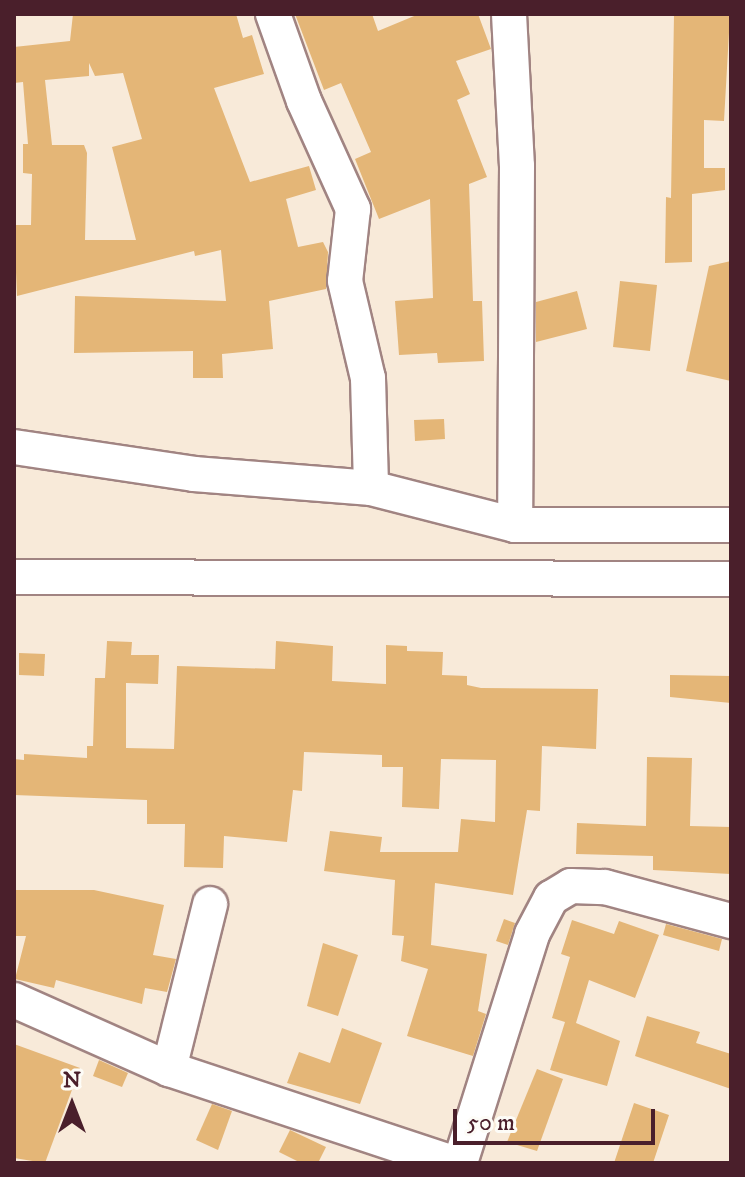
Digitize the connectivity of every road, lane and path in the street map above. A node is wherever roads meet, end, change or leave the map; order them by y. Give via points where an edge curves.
1 (273, 14) edge
2 (509, 14) edge
3 (14, 447) edge
4 (371, 488) junction
5 (515, 525) junction
6 (731, 525) edge
7 (14, 577) edge
8 (731, 579) edge
9 (210, 904) dead end
10 (731, 921) edge
11 (14, 1000) edge
12 (169, 1069) junction
13 (454, 1163) edge
14 (460, 1163) edge

1 - 4 street via 304,101 353,209 345,281 368,378
2 - 5 street via 517,166
3 - 4 street via 194,474
4 - 5 street
5 - 6 street
7 - 8 street
9 - 12 street
10 - 14 street via 605,887 571,886 551,898 532,934
11 - 12 street
12 - 13 street

